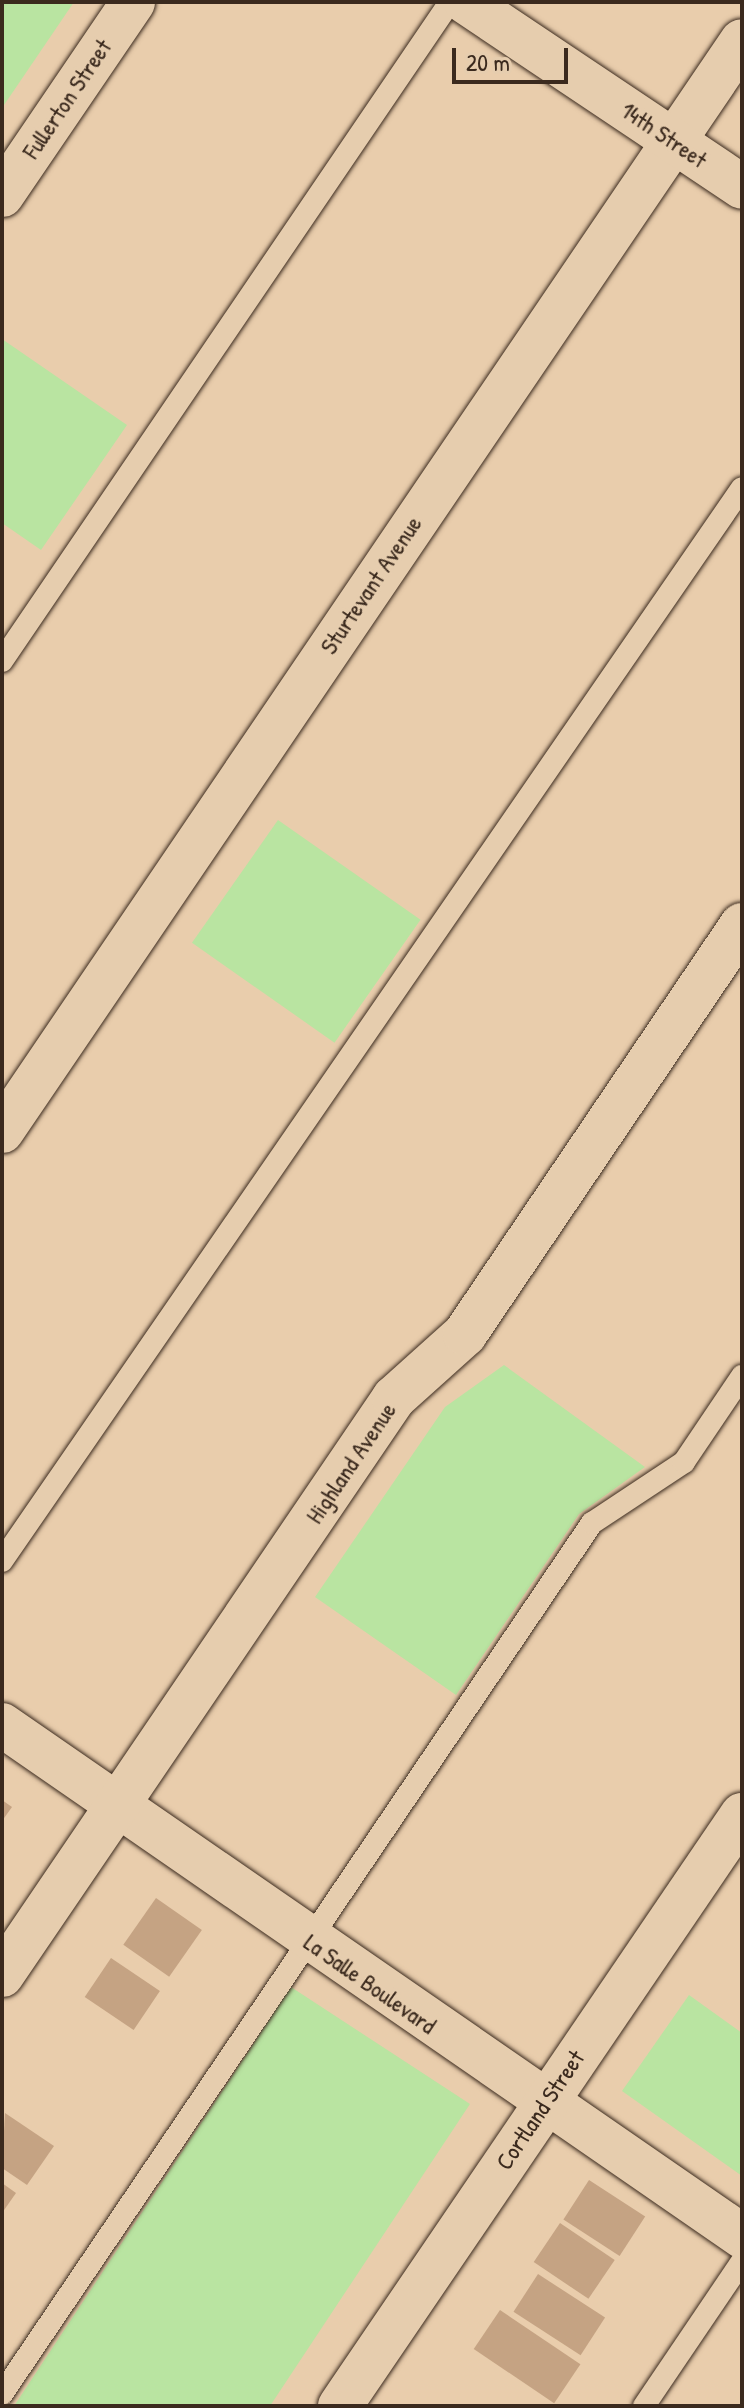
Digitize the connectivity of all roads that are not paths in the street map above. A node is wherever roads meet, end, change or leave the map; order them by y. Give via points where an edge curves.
1 (133, 2) edge
2 (450, 2) edge
3 (466, 2) edge
4 (742, 41) edge
5 (674, 141) junction
6 (742, 187) edge
7 (2, 195) edge
8 (742, 488) edge
9 (2, 661) edge
10 (742, 925) edge
11 (2, 1131) edge
12 (742, 1376) edge
13 (2, 1561) edge
14 (2, 1725) edge
15 (120, 1803) junction
16 (742, 1815) edge
17 (310, 1943) junction
18 (2, 1975) edge
19 (544, 2104) junction
20 (742, 2236) edge
21 (742, 2261) edge
22 (2, 2394) edge
23 (340, 2406) edge
24 (644, 2406) edge

1 - 7 street, Fullerton Street
2 - 9 lane
3 - 5 street, 14th Street
4 - 5 street, Sturtevant Avenue
5 - 6 street, 14th Street
5 - 11 street, Sturtevant Avenue
8 - 13 lane
10 - 15 street, Highland Avenue via 465,1334 394,1398
12 - 17 lane via 684,1462 592,1523
14 - 15 street, La Salle Boulevard
15 - 17 street, La Salle Boulevard
15 - 18 street, Highland Avenue
16 - 19 street, Cortland Street
17 - 19 street, La Salle Boulevard
17 - 22 lane
19 - 20 street, La Salle Boulevard
19 - 23 street, Cortland Street
21 - 24 lane

